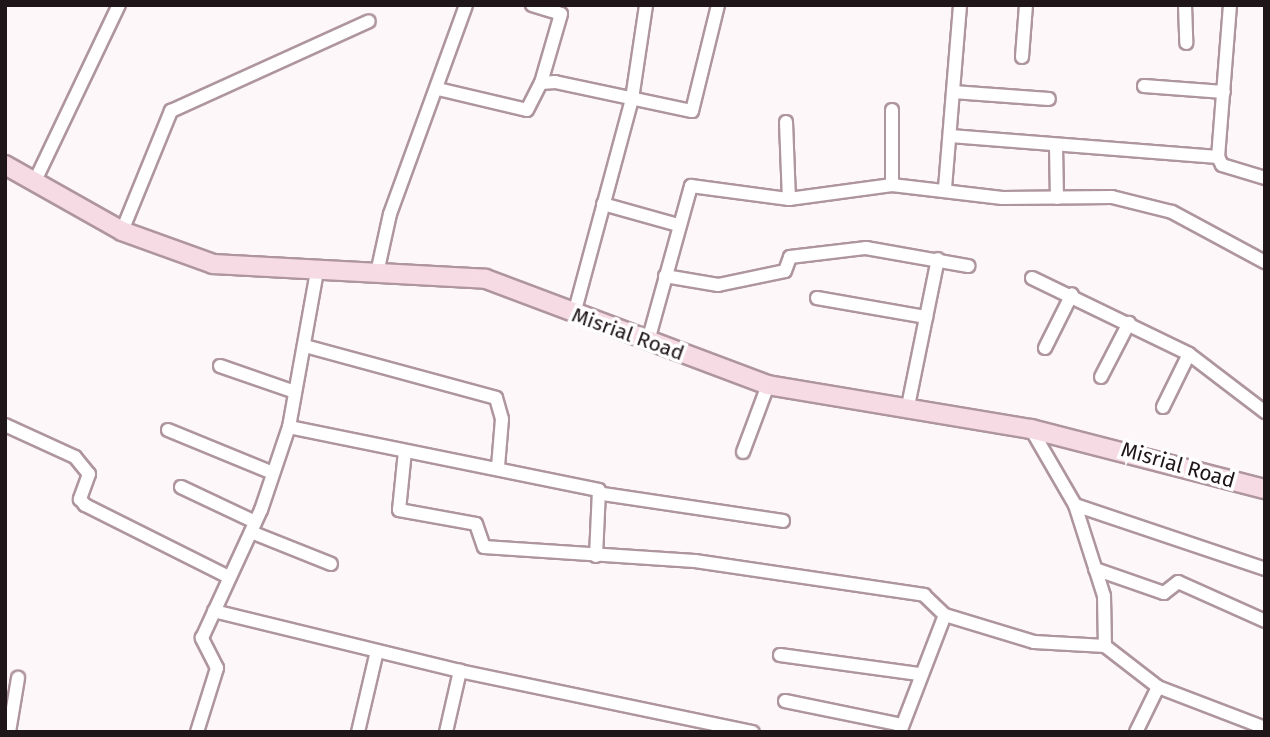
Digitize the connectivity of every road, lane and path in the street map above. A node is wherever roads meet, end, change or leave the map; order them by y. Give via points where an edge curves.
1 (119, 5) edge
2 (466, 5) edge
3 (533, 5) edge
4 (646, 5) edge
5 (718, 5) edge
6 (960, 5) edge
7 (1026, 5) edge
8 (1185, 5) edge
9 (1230, 5) edge
10 (562, 10) edge
11 (369, 21) dead end
12 (1186, 43) dead end
13 (1022, 57) dead end
14 (541, 83) junction
15 (1144, 86) dead end
16 (438, 89) junction
17 (953, 92) junction
18 (1224, 92) junction
19 (632, 99) junction
20 (1049, 99) dead end
21 (892, 110) dead end
22 (786, 122) dead end
23 (950, 136) junction
24 (1056, 146) junction
25 (1219, 156) junction
26 (5, 165) edge
27 (1265, 178) edge
28 (34, 183) junction
29 (892, 185) junction
30 (945, 188) junction
31 (1057, 198) junction
32 (789, 199) junction
33 (604, 204) junction
34 (678, 225) junction
35 (122, 231) junction
36 (938, 260) junction
37 (1265, 262) edge
38 (968, 266) dead end
39 (317, 271) junction
40 (377, 273) junction
41 (665, 276) junction
42 (1032, 278) dead end
43 (1072, 294) junction
44 (817, 298) dead end
45 (574, 314) junction
46 (926, 317) junction
47 (1129, 323) junction
48 (648, 341) junction
49 (304, 346) junction
50 (1045, 348) dead end
51 (1189, 354) junction
52 (220, 366) dead end
53 (1101, 377) dead end
54 (768, 385) junction
55 (296, 392) junction
56 (1163, 407) dead end
57 (907, 411) junction
58 (1265, 412) edge
59 (5, 425) edge
60 (289, 427) junction
61 (168, 429) dead end
62 (1031, 429) junction
63 (405, 451) junction
64 (743, 452) dead end
65 (498, 467) junction
66 (273, 473) junction
67 (181, 486) dead end
68 (1265, 489) edge
69 (603, 494) junction
70 (1075, 505) junction
71 (783, 521) dead end
72 (253, 527) junction
73 (596, 556) junction
74 (331, 564) dead end
75 (1095, 569) junction
76 (1265, 569) edge
77 (229, 577) junction
78 (215, 611) junction
79 (945, 615) junction
80 (1265, 621) edge
81 (1105, 646) junction
82 (377, 651) junction
83 (780, 655) dead end
84 (460, 671) junction
85 (919, 674) junction
86 (18, 678) dead end
87 (1158, 687) junction
88 (785, 701) dead end
89 (901, 728) edge
90 (1265, 728) edge
91 (9, 732) edge
92 (197, 732) edge
93 (358, 732) edge
94 (446, 732) edge
95 (753, 732) edge
96 (1136, 732) edge

1 - 28 street
2 - 16 street
3 - 10 street
4 - 19 street
5 - 19 street via 695,110
6 - 17 street
7 - 13 street
8 - 12 street
9 - 18 street
10 - 14 street
11 - 35 street via 171,111
14 - 16 street via 532,108 522,110
14 - 19 street
15 - 18 street
16 - 40 street via 390,214
17 - 20 street
17 - 23 street
18 - 25 street
19 - 33 street
21 - 29 street
22 - 32 street
23 - 24 street
23 - 30 street
24 - 25 street
24 - 31 street
25 - 27 street via 1222,164
26 - 28 main road, Misrial Road
28 - 35 main road, Misrial Road
29 - 30 street
29 - 32 street
30 - 31 street via 1002,198
31 - 37 street via 1112,197 1172,212
32 - 34 street via 691,186
33 - 34 street
33 - 45 street
34 - 41 street
35 - 39 main road, Misrial Road via 213,264
36 - 38 street
36 - 41 street via 856,248 790,257 780,273 718,285
36 - 46 street
39 - 40 main road, Misrial Road
39 - 49 street
40 - 45 main road, Misrial Road via 486,279
41 - 48 street
42 - 43 street
43 - 47 street
43 - 50 street
44 - 46 street
45 - 48 main road, Misrial Road
46 - 57 street
47 - 51 street
47 - 53 street
48 - 54 main road, Misrial Road
49 - 55 street
49 - 65 street via 496,398 502,419
51 - 56 street
51 - 58 street
52 - 55 street
54 - 57 main road, Misrial Road
54 - 64 street
55 - 60 street
57 - 62 main road, Misrial Road
59 - 77 street via 80,462 89,474 80,499 85,505
60 - 63 street
60 - 66 street
61 - 66 street
62 - 68 main road, Misrial Road
62 - 70 street
63 - 65 street
63 - 73 street via 401,511 476,524 484,547
65 - 69 street
66 - 72 street
67 - 72 street
69 - 71 street
69 - 73 street
70 - 75 street
70 - 76 street
72 - 74 street
72 - 77 street
73 - 79 street via 695,561 924,595
75 - 80 street via 1164,593 1178,582
75 - 81 street via 1109,637
77 - 78 street
78 - 82 street
78 - 92 street via 202,642 217,662 216,680
79 - 81 street via 1034,642
79 - 85 street
81 - 87 street
82 - 84 street
82 - 93 street
83 - 85 street
84 - 94 street
84 - 95 street
85 - 89 street
86 - 91 street
87 - 90 street
87 - 96 street
88 - 89 street

